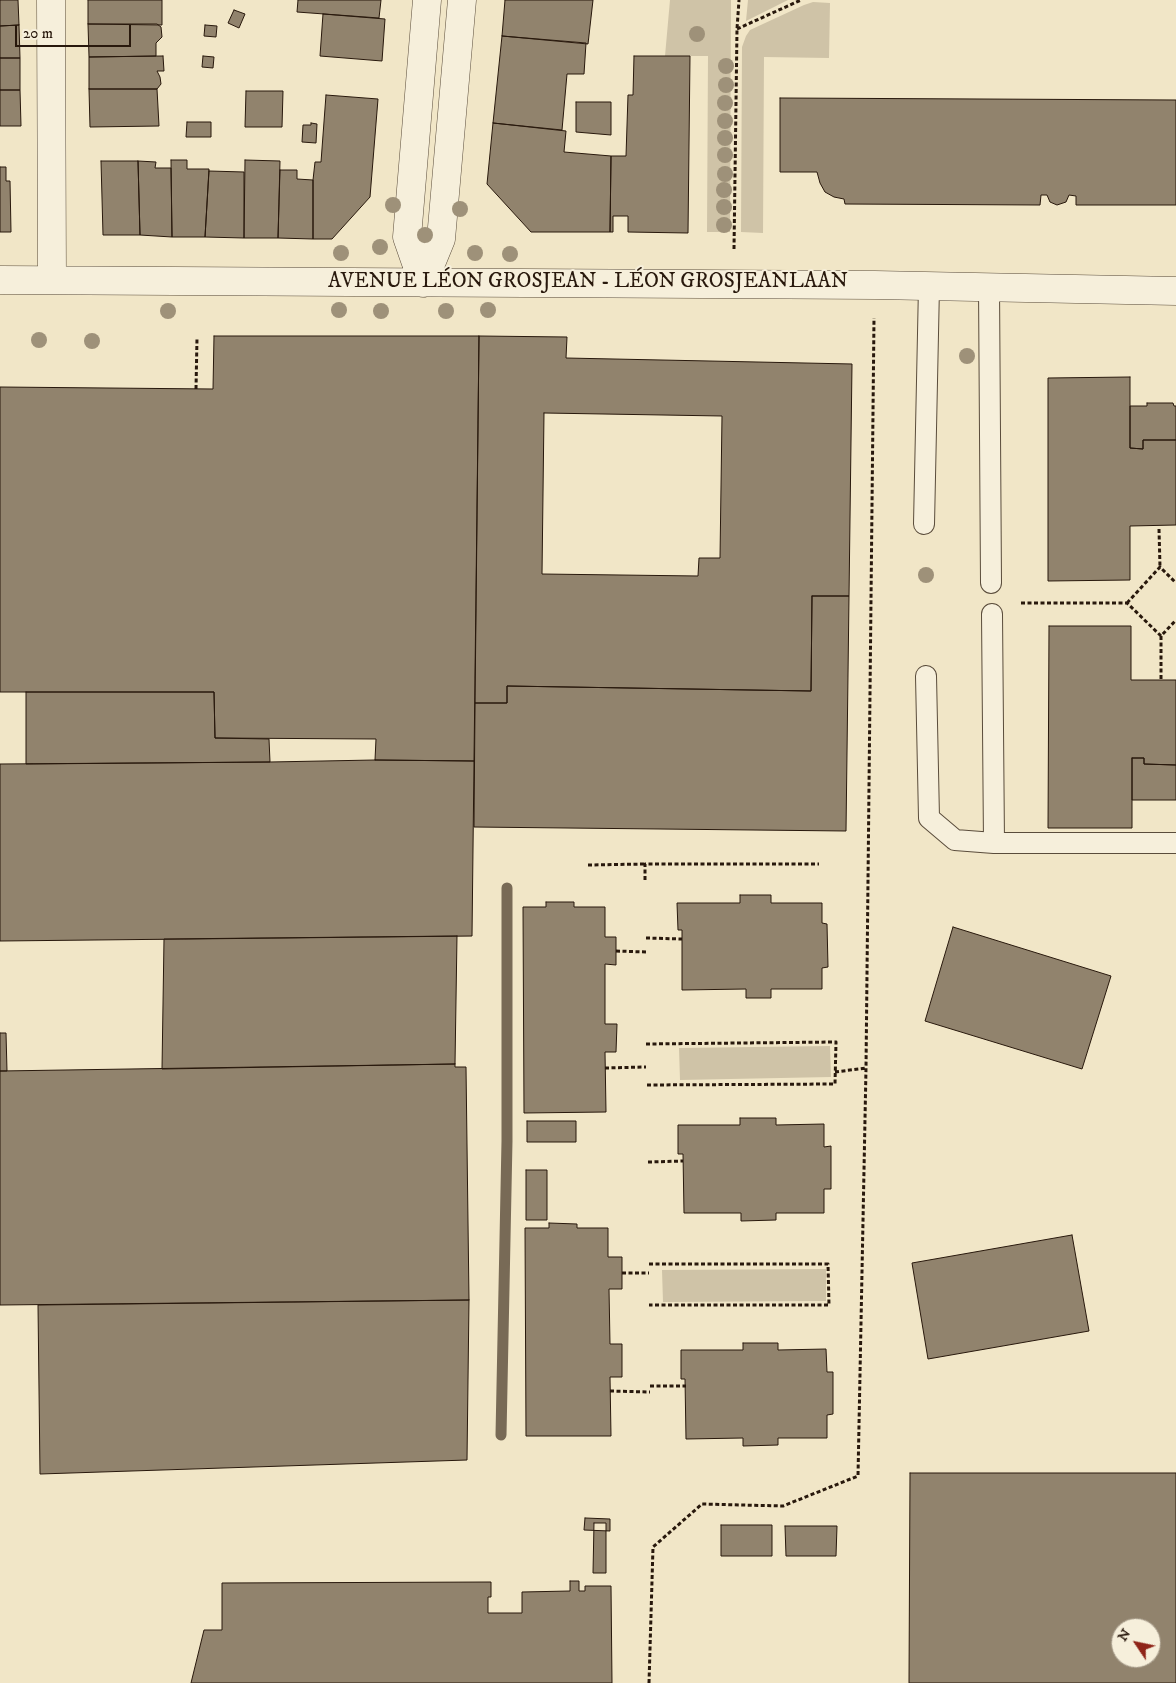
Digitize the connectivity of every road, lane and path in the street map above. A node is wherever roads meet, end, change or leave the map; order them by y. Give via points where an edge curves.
1 (50, 0) edge
2 (427, 0) edge
3 (462, 0) edge
4 (739, 0) edge
5 (801, 0) edge
6 (737, 29) junction
7 (734, 240) dead end
8 (0, 280) edge
9 (52, 280) junction
10 (422, 283) junction
11 (875, 285) junction
12 (929, 286) junction
13 (989, 286) junction
14 (1176, 291) edge
15 (197, 338) dead end
16 (196, 389) dead end
17 (924, 524) dead end
18 (1159, 529) dead end
19 (1160, 568) junction
20 (991, 583) joint
21 (1176, 584) edge
22 (1127, 603) junction
23 (992, 614) dead end
24 (1176, 620) edge
25 (1161, 636) junction
26 (926, 676) dead end
27 (1161, 680) dead end
28 (994, 843) junction
29 (1176, 843) edge
30 (588, 864) dead end
31 (645, 864) junction
32 (819, 864) dead end
33 (645, 880) dead end
34 (646, 938) dead end
35 (682, 939) dead end
36 (616, 951) dead end
37 (646, 952) dead end
38 (646, 1044) dead end
39 (646, 1067) dead end
40 (605, 1068) dead end
41 (866, 1068) junction
42 (835, 1072) junction
43 (646, 1085) dead end
44 (683, 1160) dead end
45 (648, 1162) dead end
46 (649, 1264) dead end
47 (622, 1273) dead end
48 (649, 1274) dead end
49 (649, 1305) dead end
50 (650, 1386) dead end
51 (686, 1386) dead end
52 (610, 1391) dead end
53 (650, 1392) dead end
54 (649, 1683) edge

1 - 9 street
2 - 10 street via 407,237
3 - 10 street via 441,239
4 - 6 path
5 - 6 path
6 - 7 path
8 - 9 street, AVENUE LÉON GROSJEAN - LÉON GROSJEANLAAN
9 - 10 street, AVENUE LÉON GROSJEAN - LÉON GROSJEANLAAN
10 - 11 street, AVENUE LÉON GROSJEAN - LÉON GROSJEANLAAN
11 - 12 street, AVENUE LÉON GROSJEAN - LÉON GROSJEANLAAN
11 - 41 path
12 - 13 street, AVENUE LÉON GROSJEAN - LÉON GROSJEANLAAN
12 - 17 lane
13 - 14 street, AVENUE LÉON GROSJEAN - LÉON GROSJEANLAAN
13 - 20 lane
15 - 16 path
18 - 19 path
19 - 21 path
19 - 22 path
20 - 22 path via 992,604
22 - 25 path
23 - 28 lane
24 - 25 path
25 - 27 path
26 - 28 lane via 929,818 955,840
28 - 29 lane
30 - 31 path
31 - 32 path
31 - 33 path
34 - 35 path
36 - 37 path
38 - 42 path via 836,1042
39 - 40 path
41 - 42 path
41 - 54 path via 858,1476 783,1506 702,1504 653,1547
42 - 43 path via 835,1084
44 - 45 path
46 - 49 path via 828,1264 829,1305
47 - 48 path
50 - 51 path
52 - 53 path

